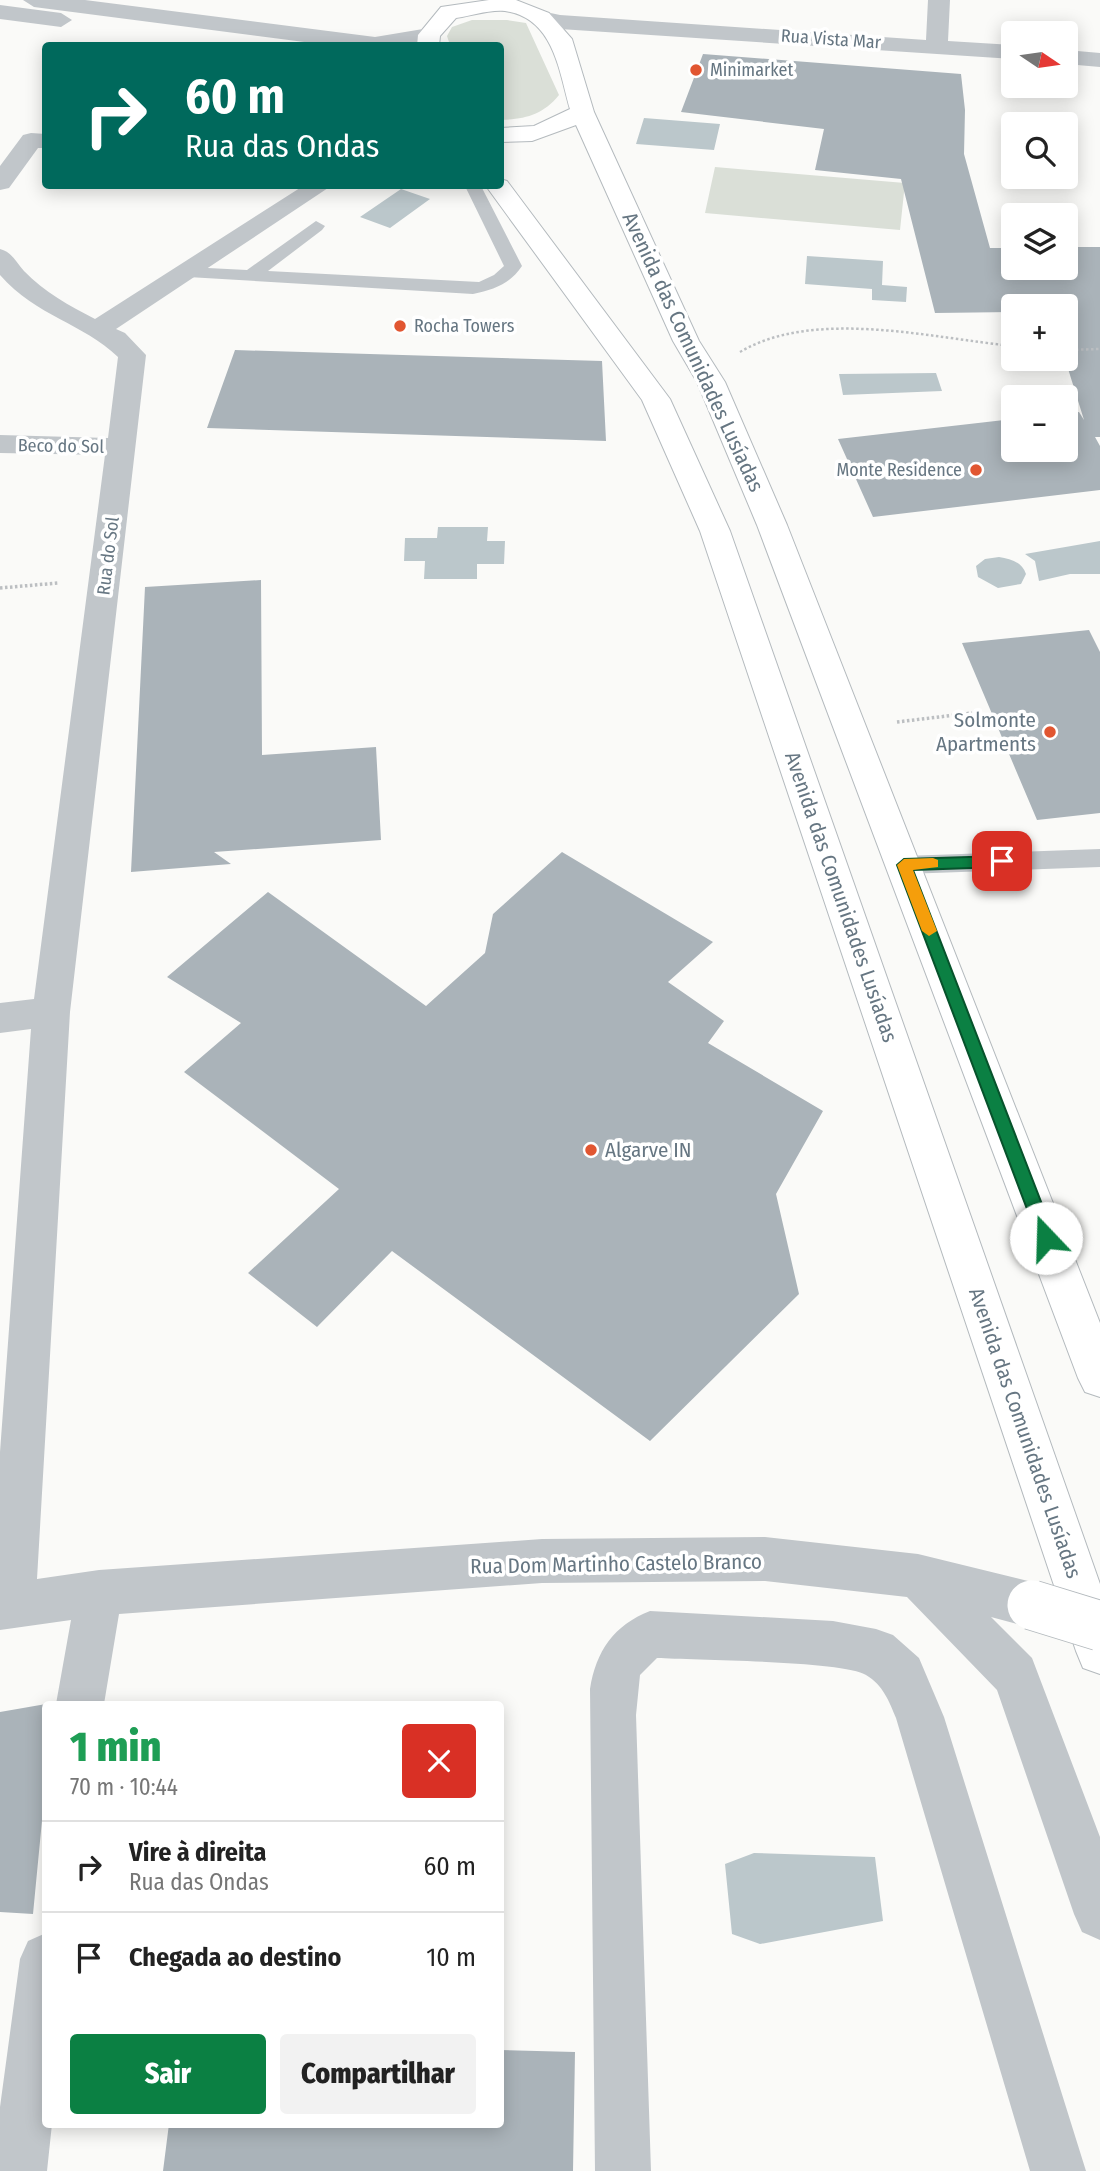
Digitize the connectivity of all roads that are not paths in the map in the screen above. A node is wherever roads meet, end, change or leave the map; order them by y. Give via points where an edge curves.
1 (34, 0) edge
2 (939, 0) edge
3 (506, 2) edge
4 (447, 6) edge
5 (0, 12) edge
6 (541, 18) junction
7 (648, 28) junction
8 (428, 40) edge
9 (233, 42) edge
10 (360, 42) edge
11 (402, 42) edge
12 (937, 46) junction
13 (1001, 51) edge
14 (1078, 58) edge
15 (1100, 60) edge
16 (571, 67) junction
17 (582, 112) junction
18 (504, 135) edge
19 (0, 137) edge
20 (38, 141) edge
21 (0, 183) edge
22 (314, 189) edge
23 (474, 189) edge
24 (500, 189) edge
25 (316, 226) dead end
26 (0, 257) edge
27 (188, 272) junction
28 (251, 276) junction
29 (96, 330) junction
30 (0, 444) edge
31 (122, 447) junction
32 (1100, 858) edge
33 (904, 865) junction
34 (51, 1012) junction
35 (0, 1018) edge
36 (1092, 1349) edge
37 (1100, 1378) edge
38 (919, 1576) junction
39 (99, 1593) junction
40 (1032, 1605) joint
41 (6, 1606) edge
42 (1100, 1626) edge
43 (1100, 1651) edge
44 (81, 1701) edge
45 (1100, 1914) edge
46 (42, 1990) edge
47 (19, 2171) edge
48 (622, 2171) edge
49 (1058, 2171) edge

1 - 10 street
2 - 12 street
3 - 4 main road, Avenida das Comunidades Lusíadas
3 - 6 main road, Avenida das Comunidades Lusíadas
4 - 8 main road, Avenida das Comunidades Lusíadas
5 - 9 street
6 - 7 street, Rua Vista Mar
6 - 16 main road, Avenida das Comunidades Lusíadas via 561,39
7 - 12 street, Rua Vista Mar
7 - 16 street, Rua Vista Mar via 601,38 579,51
8 - 11 street
12 - 13 street, Rua Vista Mar
14 - 15 street
16 - 17 main road, Avenida das Comunidades Lusíadas
17 - 18 main road via 557,128
17 - 33 main road, Avenida das Comunidades Lusíadas via 762,501
19 - 20 street
20 - 21 street
22 - 27 street
23 - 28 lane via 513,266 507,277 493,285 473,289
24 - 43 main road, Avenida das Comunidades Lusíadas via 656,399 715,531
25 - 28 lane
26 - 29 street via 41,302
27 - 28 lane
27 - 29 street
29 - 31 street, Rua do Sol via 132,355
30 - 31 street, Beco do Sol
31 - 34 street, Rua do Sol
32 - 33 lane
33 - 36 main road, Avenida das Comunidades Lusíadas
34 - 35 street
34 - 41 street, Rua do Sol
36 - 37 main road, Avenida das Comunidades Lusíadas
38 - 39 street, Rua Dom Martinho Castelo Branco via 765,1559 542,1561
38 - 40 street, Rua Dom Martinho Castelo Branco
38 - 45 street via 1015,1675
39 - 41 street, Rua Dom Martinho Castelo Branco
39 - 44 street
40 - 42 main road, Rua Dom Martinho Castelo Branco, bridge
46 - 47 street
48 - 49 street via 614,1675 628,1648 650,1634 833,1644 876,1652 902,1675 920,1717

